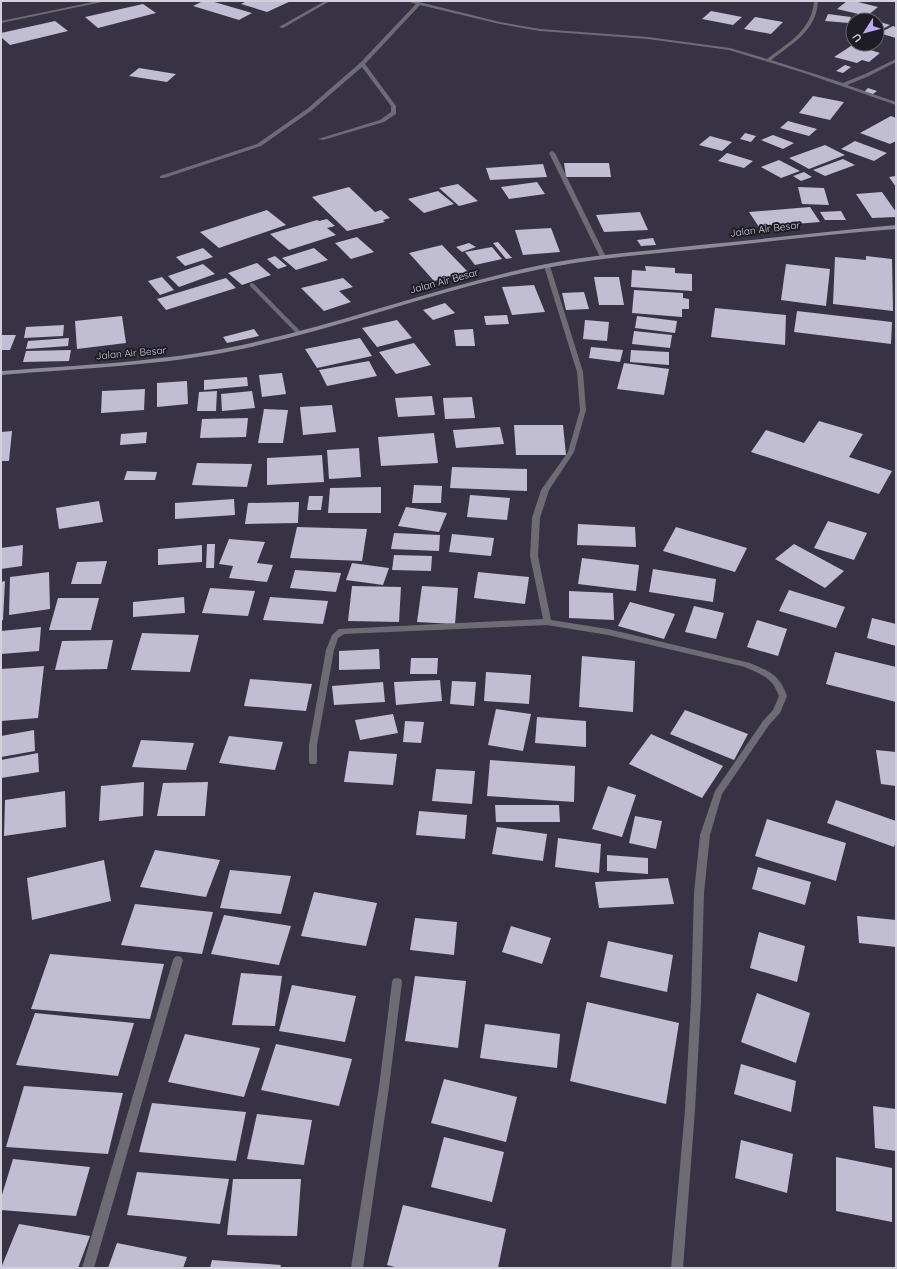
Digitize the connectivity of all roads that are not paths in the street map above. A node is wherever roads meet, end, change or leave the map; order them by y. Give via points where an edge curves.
1 (105, 1) edge
2 (328, 1) edge
3 (409, 1) edge
4 (816, 1) edge
5 (419, 3) junction
6 (1, 22) edge
7 (281, 27) dead end
8 (768, 60) junction
9 (896, 60) edge
10 (362, 64) junction
11 (843, 85) junction
12 (896, 104) edge
13 (321, 139) dead end
14 (552, 153) dead end
15 (162, 177) dead end
16 (896, 229) edge
17 (603, 257) junction
18 (547, 266) junction
19 (252, 284) dead end
20 (299, 333) junction
21 (1, 373) edge
22 (547, 622) junction
23 (312, 762) dead end
24 (178, 960) dead end
25 (397, 982) dead end
26 (88, 1268) edge
27 (357, 1268) edge
28 (677, 1268) edge

1 - 6 street
2 - 7 street
3 - 5 street
4 - 8 street via 812,20 798,37
5 - 8 street via 540,30 688,43 730,49
5 - 10 street
8 - 11 street
9 - 11 street via 867,76
10 - 13 street via 393,106 394,113 382,122
10 - 15 street via 309,110 259,144
11 - 12 street
14 - 17 street
16 - 17 street, Jalan Air Besar via 820,233
17 - 18 street, Jalan Air Besar
18 - 20 street, Jalan Air Besar via 416,298
18 - 22 street via 580,372 583,410 571,452 545,490 536,518 534,556
19 - 20 street
20 - 21 street, Jalan Air Besar via 242,347 177,358
22 - 23 street via 342,631 335,637 330,650
22 - 28 street via 608,632 747,665 769,675 779,685 783,696 777,711 718,793 705,835 699,893 690,1110
24 - 26 street
25 - 27 street

